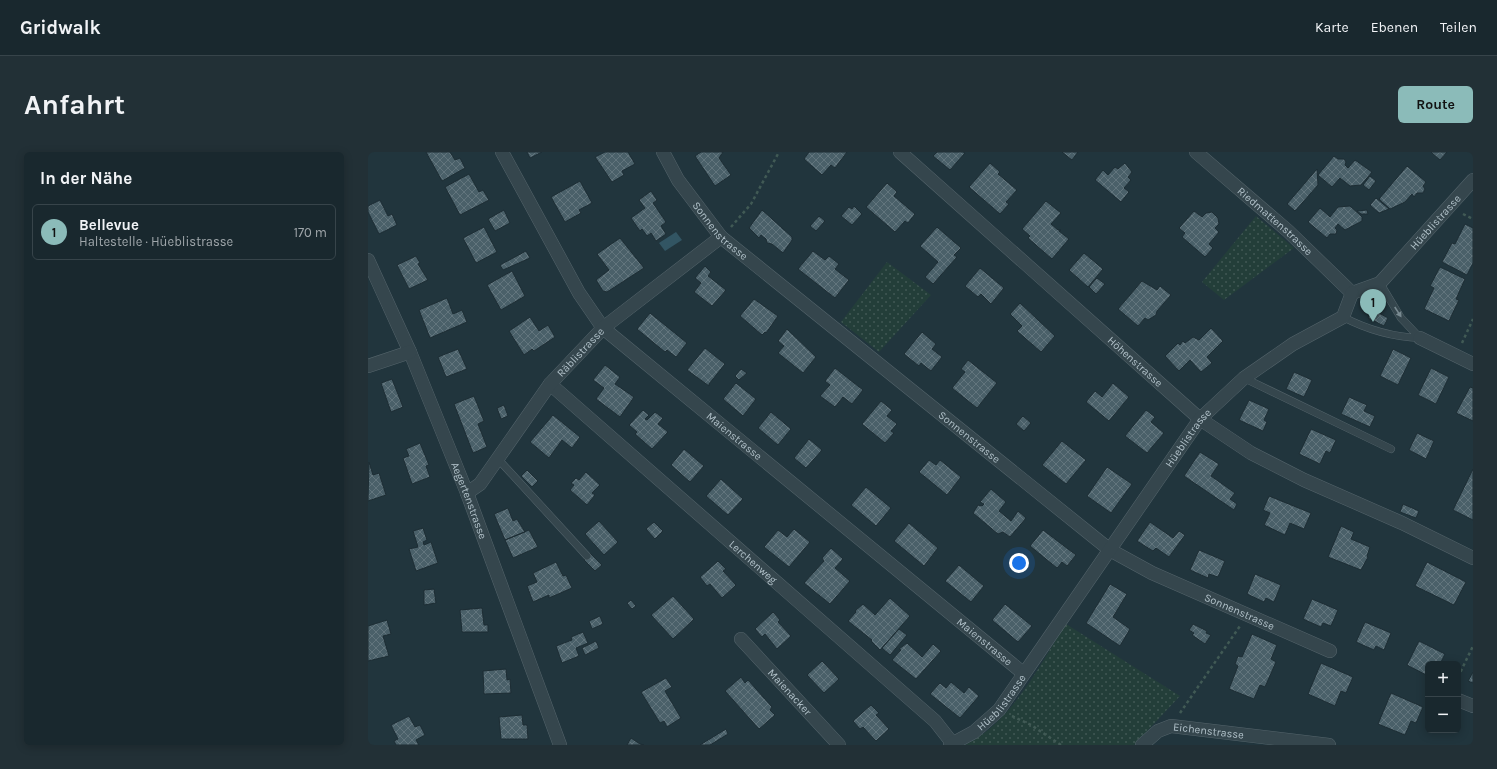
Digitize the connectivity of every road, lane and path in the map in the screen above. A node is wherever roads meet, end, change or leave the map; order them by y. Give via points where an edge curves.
1 (502, 152) edge
2 (663, 152) edge
3 (779, 152) edge
4 (900, 152) edge
5 (1196, 152) edge
6 (1473, 180) edge
7 (1461, 213) dead end
8 (1473, 219) edge
9 (721, 237) junction
10 (368, 260) edge
11 (1380, 283) junction
12 (1352, 293) junction
13 (1343, 317) junction
14 (1473, 319) edge
15 (603, 328) junction
16 (1420, 338) junction
17 (1460, 347) dead end
18 (410, 352) junction
19 (1473, 364) edge
20 (368, 366) edge
21 (1244, 378) junction
22 (550, 384) junction
23 (1200, 419) junction
24 (1391, 449) dead end
25 (498, 458) junction
26 (467, 493) junction
27 (1110, 550) junction
28 (588, 556) dead end
29 (1473, 558) edge
30 (1248, 614) junction
31 (741, 638) dead end
32 (1473, 646) edge
33 (1330, 651) dead end
34 (1461, 671) edge
35 (1023, 673) junction
36 (1461, 701) edge
37 (1473, 706) edge
38 (999, 710) junction
39 (1171, 726) junction
40 (951, 744) edge
41 (560, 745) edge
42 (839, 745) edge
43 (1061, 745) edge
44 (1142, 745) edge
45 (1329, 745) edge

1 - 15 street, Maienstrasse via 579,293
2 - 9 street, Sonnenstrasse via 678,180
3 - 9 path via 751,204
4 - 23 street, Höhenstrasse
5 - 12 street, Riedmattenstrasse via 1288,231
6 - 11 street, Hüeblistrasse
7 - 8 path
9 - 15 street, Räblistrasse
9 - 27 street, Sonnenstrasse
10 - 18 street, Aegertenstrasse
11 - 12 street, Hüeblistrasse
11 -> 16 lane via 1401,318
12 - 13 street
13 - 16 lane via 1366,328
13 - 21 street, Hüeblistrasse via 1293,344
14 - 17 path
15 - 22 street, Räblistrasse
15 - 35 street, Maienstrasse
16 - 19 street
18 - 20 street
18 - 26 street, Aegertenstrasse
21 - 23 street, Hüeblistrasse
21 - 24 lane
22 - 25 street, Räblistrasse
22 - 40 street, Lerchenweg via 935,721
23 - 27 street, Hüeblistrasse
23 - 29 street, Höhenstrasse via 1250,454
25 - 26 street, Räblistrasse via 480,484
25 - 28 lane
26 - 41 street, Aegertenstrasse
27 - 30 street, Sonnenstrasse via 1152,574
27 - 35 street, Hüeblistrasse
30 - 33 street, Sonnenstrasse
30 - 39 path
31 - 42 street, Maienacker
32 - 34 path
35 - 38 street, Hüeblistrasse
36 - 37 street
38 - 40 street, Hüeblistrasse via 974,732
38 - 43 path via 1031,725
39 - 44 street, Eichenstrasse via 1158,731
39 - 45 street, Eichenstrasse

